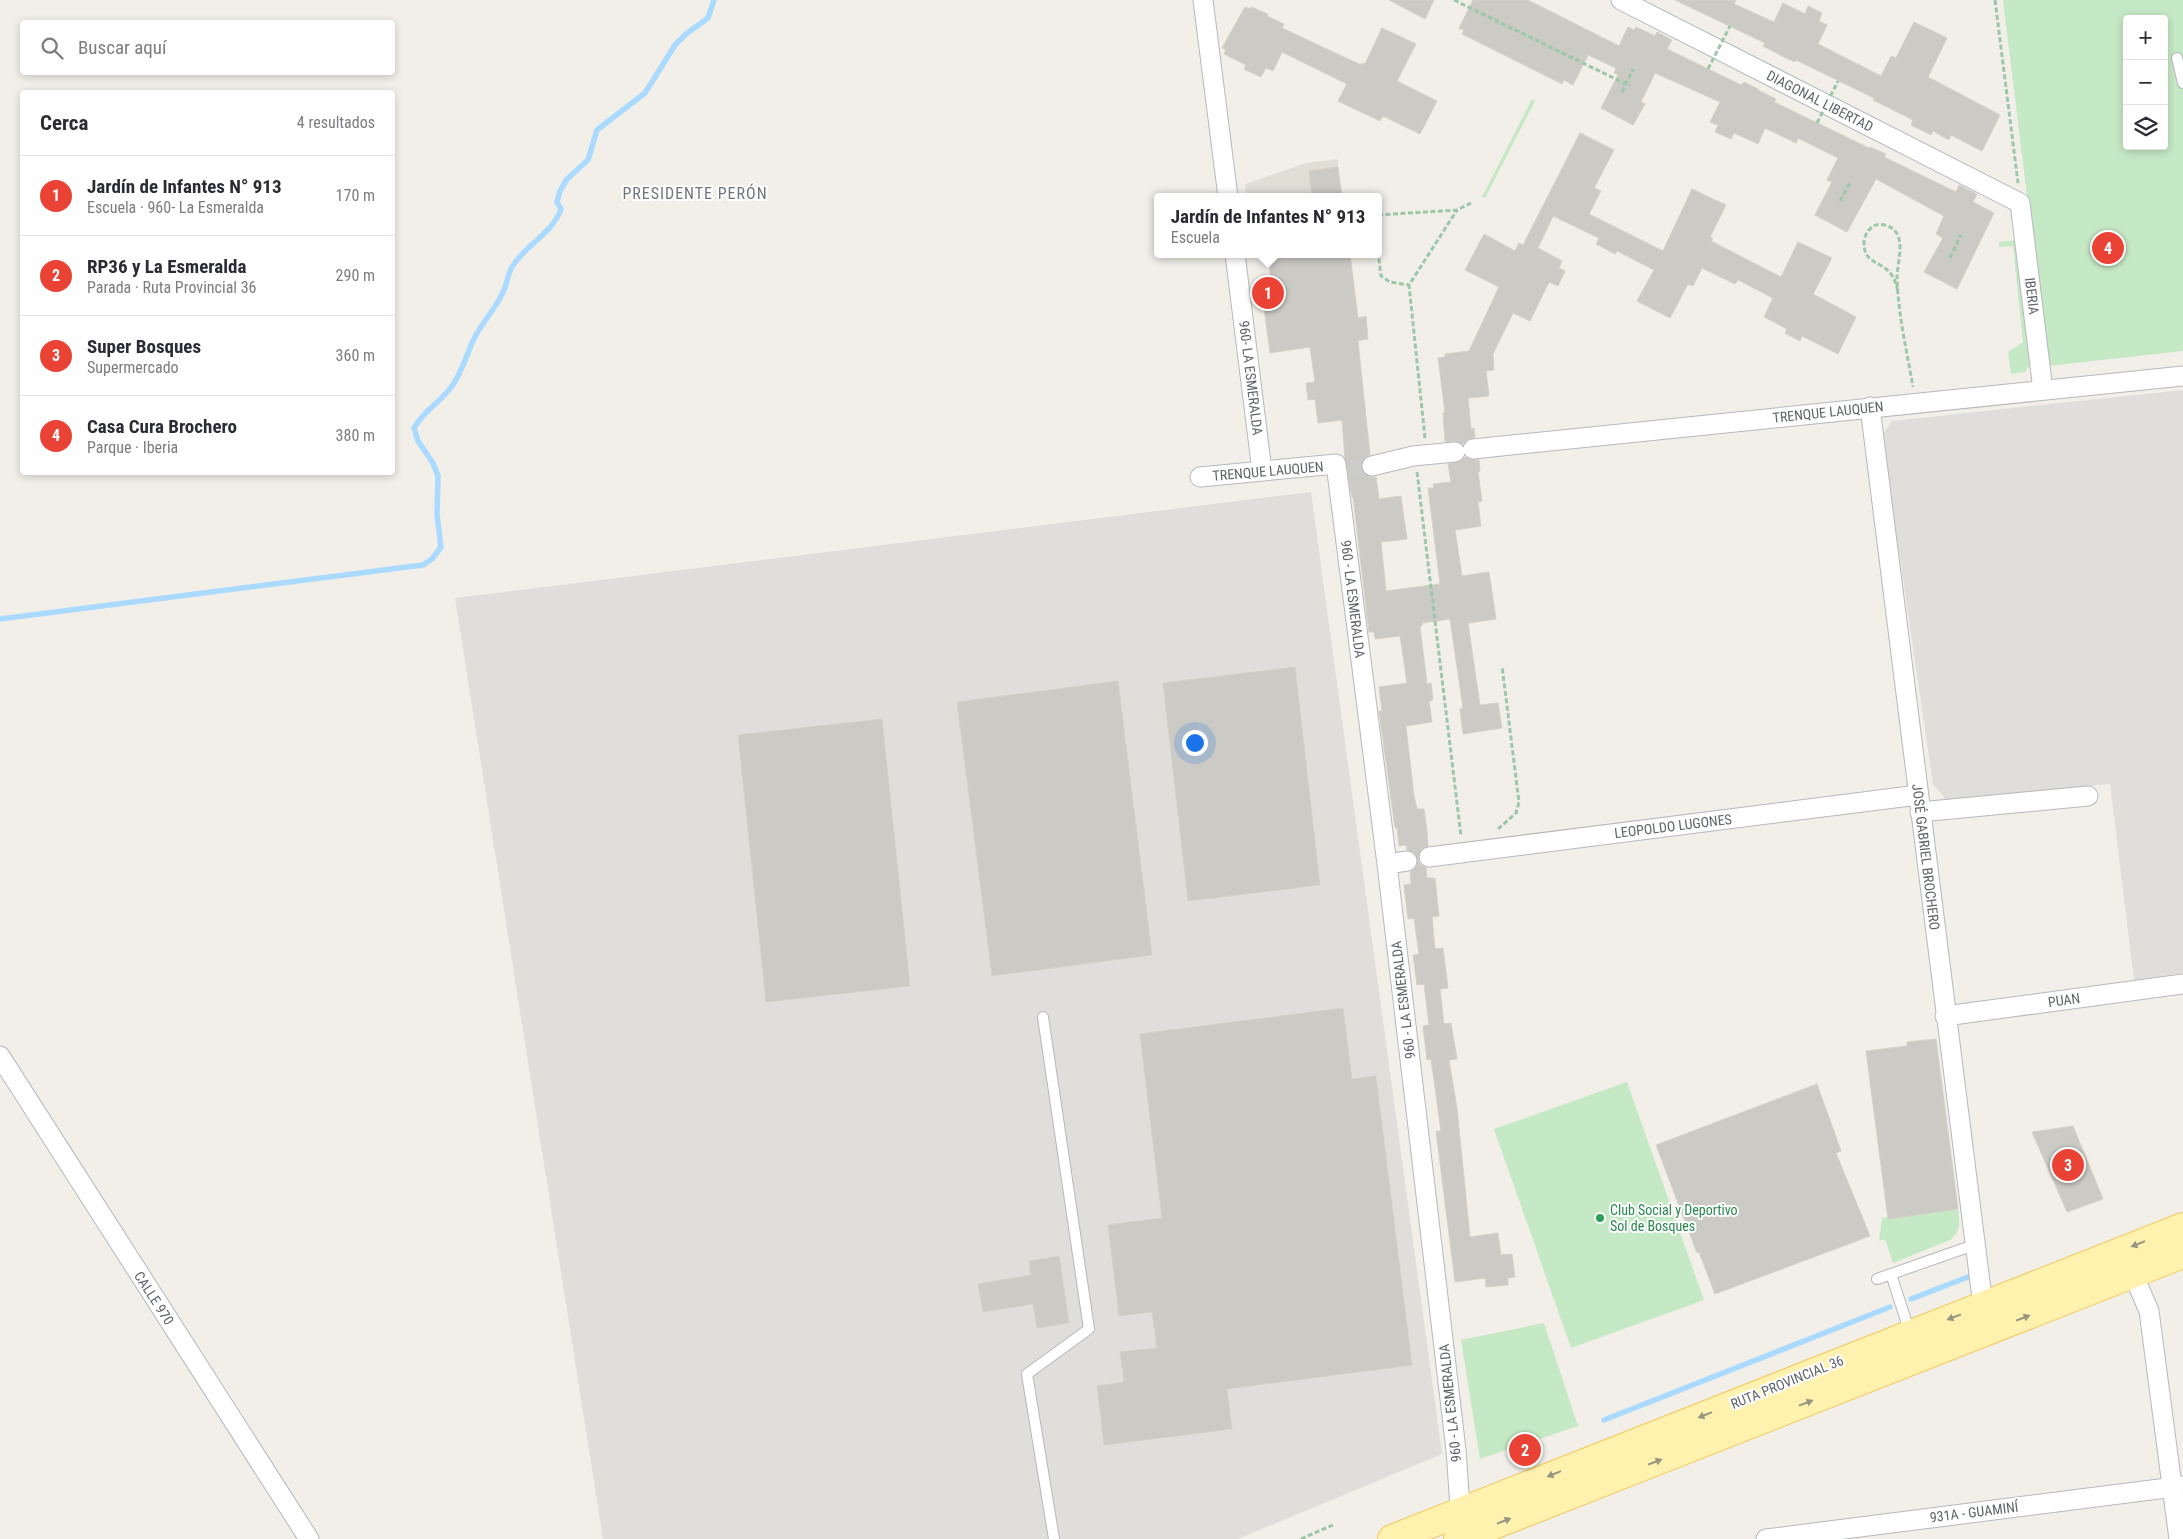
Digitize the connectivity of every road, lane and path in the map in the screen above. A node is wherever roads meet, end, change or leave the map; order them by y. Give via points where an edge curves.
1 (1203, 0) edge
2 (1454, 0) edge
3 (1620, 0) edge
4 (1995, 0) edge
5 (1730, 26) dead end
6 (2177, 58) dead end
7 (1633, 69) dead end
8 (1708, 69) dead end
9 (1838, 81) dead end
10 (2183, 83) edge
11 (1630, 86) dead end
12 (1622, 92) dead end
13 (1817, 123) dead end
14 (1851, 181) dead end
15 (1227, 193) edge
16 (1840, 201) dead end
17 (1471, 203) dead end
18 (2020, 203) junction
19 (1457, 210) junction
20 (1382, 215) edge
21 (1961, 235) dead end
22 (1235, 258) edge
23 (1379, 258) edge
24 (1950, 258) dead end
25 (1409, 285) junction
26 (1898, 291) junction
27 (2183, 376) edge
28 (2044, 390) junction
29 (1915, 403) junction
30 (1870, 408) junction
31 (1422, 455) junction
32 (1372, 466) tunnel mouth
33 (1341, 468) joint
34 (1262, 471) junction
35 (1200, 477) dead end
36 (1502, 666) dead end
37 (2088, 796) dead end
38 (1919, 804) junction
39 (1462, 836) dead end
40 (1481, 850) junction
41 (1429, 857) dead end
42 (1407, 861) dead end
43 (1387, 864) junction
44 (2183, 984) edge
45 (1945, 1016) junction
46 (1043, 1017) dead end
47 (0, 1056) edge
48 (2183, 1226) edge
49 (1974, 1245) junction
50 (2183, 1254) edge
51 (1891, 1274) junction
52 (2133, 1274) junction
53 (1878, 1279) dead end
54 (1983, 1306) junction
55 (1910, 1334) junction
56 (2178, 1486) edge
57 (1461, 1511) junction
58 (1333, 1525) dead end
59 (1460, 1538) edge
60 (309, 1539) edge
61 (1054, 1539) edge
62 (1301, 1539) edge
63 (1392, 1539) edge
64 (1766, 1539) edge
65 (2179, 1539) edge

1 - 15 street
2 - 11 path
3 - 18 street, DIAGONAL LIBERTAD
4 - 18 path
5 - 8 path, bridge
6 - 10 lane
7 - 12 path, bridge
9 - 13 path, bridge
14 - 16 path
17 - 19 path
18 - 28 street, IBERIA
19 - 20 path
19 - 25 path
21 - 24 path
22 - 34 street, 960- LA ESMERALDA
23 - 25 path via 1381,276 1390,282
25 - 31 path via 1426,444
26 - 26 path via 1900,240 1893,228 1875,224 1868,229 1864,248 1868,258 1891,273
26 - 29 path
27 - 28 street, TRENQUE LAUQUEN
28 - 29 street, TRENQUE LAUQUEN
29 - 30 street, TRENQUE LAUQUEN
30 - 31 street, TRENQUE LAUQUEN
30 - 38 street, JOSÉ GABRIEL BROCHERO
31 - 32 street, TRENQUE LAUQUEN
31 - 39 path via 1416,474
33 - 34 street, TRENQUE LAUQUEN
33 - 43 street, 960 - LA ESMERALDA
34 - 35 street, TRENQUE LAUQUEN
36 - 40 path via 1519,802 1516,814 1489,835
37 - 38 street, LEOPOLDO LUGONES
38 - 40 street, LEOPOLDO LUGONES
38 - 45 street, JOSÉ GABRIEL BROCHERO
40 - 41 street, LEOPOLDO LUGONES
42 - 43 street
43 - 57 street, 960 - LA ESMERALDA
44 - 45 street, PUAN
45 - 49 street, JOSÉ GABRIEL BROCHERO
46 - 61 lane via 1089,1329 1027,1374
47 - 60 street, CALLE 970
48 -> 54 main road, RUTA PROVINCIAL 36
49 - 51 lane
49 - 54 street, JOSÉ GABRIEL BROCHERO
50 - 52 main road, RUTA PROVINCIAL 36
51 - 53 lane
51 - 55 lane
52 - 56 street via 2149,1311
59 -> 52 main road, RUTA PROVINCIAL 36
54 -> 55 main road, RUTA PROVINCIAL 36
55 -> 57 main road, RUTA PROVINCIAL 36
56 - 64 street, 931A - GUAMINÍ
56 - 65 street
57 - 59 street, 960 - LA ESMERALDA
57 - 63 main road, RUTA PROVINCIAL 36
58 - 62 path

